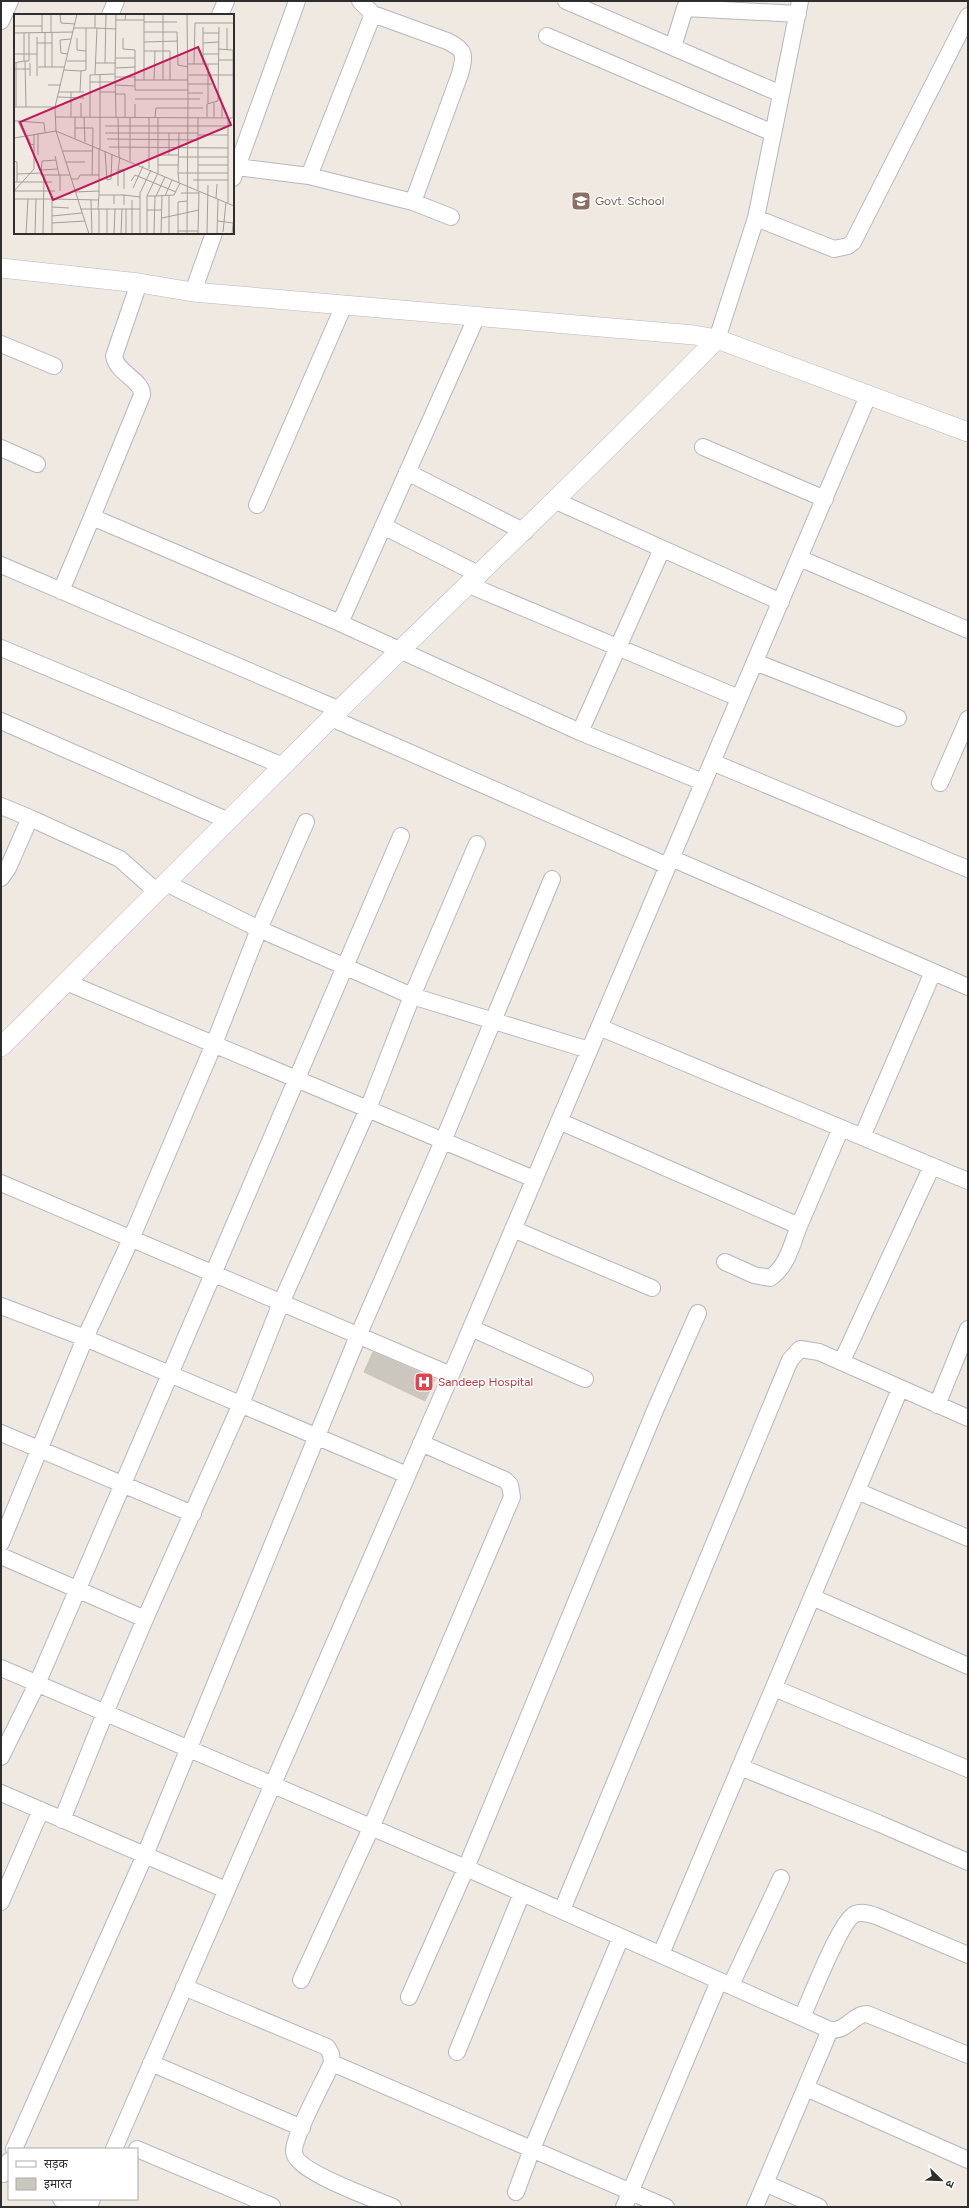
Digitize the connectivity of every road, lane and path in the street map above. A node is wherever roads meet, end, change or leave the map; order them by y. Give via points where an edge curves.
1 (10, 1) edge
2 (116, 1) edge
3 (226, 1) edge
4 (360, 1) edge
5 (566, 1) edge
6 (294, 2) edge
7 (799, 7) edge
8 (110, 14) edge
9 (220, 14) edge
10 (373, 14) junction
11 (968, 16) edge
12 (1, 22) edge
13 (547, 36) dead end
14 (673, 47) junction
15 (781, 94) junction
16 (773, 133) junction
17 (235, 173) edge
18 (309, 176) junction
19 (413, 202) junction
20 (451, 217) dead end
21 (756, 218) junction
22 (214, 234) edge
23 (1, 268) edge
24 (139, 283) junction
25 (193, 292) junction
26 (344, 305) junction
27 (478, 316) junction
28 (717, 339) junction
29 (1, 344) edge
30 (54, 366) dead end
31 (868, 396) junction
32 (968, 432) edge
33 (703, 447) dead end
34 (1, 448) edge
35 (37, 464) dead end
36 (407, 472) junction
37 (824, 499) junction
38 (554, 500) junction
39 (257, 505) dead end
40 (92, 517) junction
41 (383, 526) junction
42 (525, 532) junction
43 (662, 548) junction
44 (799, 558) junction
45 (1, 565) edge
46 (475, 580) junction
47 (61, 591) junction
48 (781, 602) junction
49 (340, 622) junction
50 (968, 630) edge
51 (1, 648) edge
52 (617, 649) junction
53 (402, 651) junction
54 (755, 662) junction
55 (739, 698) junction
56 (336, 714) junction
57 (898, 718) dead end
58 (968, 719) edge
59 (1, 721) edge
60 (580, 732) junction
61 (712, 762) junction
62 (283, 766) junction
63 (704, 782) junction
64 (940, 783) dead end
65 (1, 806) edge
66 (30, 818) junction
67 (228, 821) junction
68 (306, 822) dead end
69 (401, 836) dead end
70 (477, 844) dead end
71 (670, 862) junction
72 (968, 869) edge
73 (1, 878) edge
74 (552, 879) dead end
75 (161, 888) junction
76 (259, 929) junction
77 (345, 967) junction
78 (933, 972) junction
79 (66, 982) junction
80 (968, 987) edge
81 (412, 996) junction
82 (492, 1020) junction
83 (599, 1027) junction
84 (214, 1044) junction
85 (1, 1046) edge
86 (589, 1050) junction
87 (297, 1079) junction
88 (368, 1109) junction
89 (559, 1121) junction
90 (840, 1128) junction
91 (862, 1137) junction
92 (443, 1140) junction
93 (932, 1166) junction
94 (967, 1177) edge
95 (534, 1179) junction
96 (1, 1183) edge
97 (799, 1226) junction
98 (513, 1229) junction
99 (131, 1239) junction
100 (725, 1262) dead end
101 (213, 1274) junction
102 (652, 1288) dead end
103 (280, 1303) junction
104 (3, 1311) edge
105 (698, 1313) dead end
106 (471, 1328) junction
107 (968, 1329) edge
108 (358, 1336) junction
109 (85, 1338) junction
110 (842, 1361) junction
111 (170, 1374) junction
112 (451, 1375) junction
113 (585, 1379) dead end
114 (900, 1389) junction
115 (241, 1404) junction
116 (937, 1405) junction
117 (968, 1418) edge
118 (1, 1433) edge
119 (316, 1436) junction
120 (421, 1443) junction
121 (40, 1450) junction
122 (407, 1475) junction
123 (123, 1485) junction
124 (857, 1491) junction
125 (193, 1514) junction
126 (968, 1538) edge
127 (1, 1543) edge
128 (1, 1556) edge
129 (78, 1589) junction
130 (812, 1597) junction
131 (145, 1618) junction
132 (968, 1666) edge
133 (1, 1668) edge
134 (38, 1684) junction
135 (774, 1688) junction
136 (104, 1713) junction
137 (188, 1749) junction
138 (1, 1757) edge
139 (740, 1767) junction
140 (968, 1769) edge
141 (272, 1785) junction
142 (1, 1793) edge
143 (41, 1810) junction
144 (62, 1820) junction
145 (371, 1828) junction
146 (145, 1855) junction
147 (968, 1862) edge
148 (466, 1868) junction
149 (781, 1878) dead end
150 (226, 1890) junction
151 (522, 1893) junction
152 (1, 1902) edge
153 (562, 1910) junction
154 (621, 1937) junction
155 (661, 1954) junction
156 (968, 1956) edge
157 (301, 1980) dead end
158 (725, 1983) junction
159 (184, 1987) junction
160 (410, 1997) dead end
161 (802, 2017) junction
162 (830, 2030) junction
163 (457, 2052) dead end
164 (968, 2055) edge
165 (151, 2063) junction
166 (332, 2063) junction
167 (806, 2088) junction
168 (302, 2128) junction
169 (116, 2145) edge
170 (14, 2148) edge
171 (132, 2148) edge
172 (138, 2149) edge
173 (532, 2149) junction
174 (968, 2160) edge
175 (765, 2183) junction
176 (630, 2191) junction
177 (516, 2192) dead end
178 (63, 2200) edge
179 (272, 2206) dead end
180 (80, 2207) edge
181 (393, 2207) edge
182 (624, 2207) edge
183 (666, 2207) edge
184 (755, 2207) edge
185 (819, 2207) edge

1 - 12 street
2 - 8 street
3 - 9 street
4 - 10 street
5 - 14 street
6 - 17 street
7 - 14 street via 685,8
7 - 15 street
10 - 18 street
10 - 19 street via 447,41 458,46 463,53 460,74
11 - 21 street via 854,242 841,249 834,249
13 - 16 street
14 - 15 street
15 - 16 street
16 - 21 street
17 - 18 street
18 - 19 street
19 - 20 street
21 - 28 street
22 - 25 street
23 - 24 street
24 - 25 street
24 - 40 street via 114,356 121,370 140,386 142,395
25 - 26 street
26 - 27 street
26 - 39 street
27 - 28 street
27 - 36 street
28 - 31 street
28 - 38 street via 643,415
29 - 30 street
31 - 32 street
31 - 37 street
33 - 37 street
34 - 35 street
36 - 41 street
36 - 42 street
37 - 44 street
38 - 42 street
38 - 43 street
40 - 47 street
40 - 49 street
41 - 46 street
41 - 49 street
42 - 46 street
43 - 48 street
43 - 52 street
44 - 48 street
44 - 50 street
45 - 47 street
46 - 52 street
46 - 53 street
47 - 56 street
48 - 54 street
49 - 53 street
51 - 62 street
52 - 55 street
52 - 60 street
53 - 56 street
53 - 60 street
54 - 55 street
54 - 57 street
55 - 61 street
56 - 62 street
56 - 71 street
58 - 64 street
59 - 67 street
60 - 63 street
61 - 63 street
61 - 72 street
62 - 67 street
63 - 71 street
65 - 66 street
66 - 73 street
66 - 75 street via 120,858
67 - 75 street
68 - 76 street
69 - 77 street
70 - 81 street
71 - 78 street
71 - 83 street
74 - 82 street
75 - 76 street
75 - 79 street
76 - 77 street
76 - 84 street
77 - 81 street
77 - 87 street
78 - 80 street
78 - 91 street
79 - 84 street
79 - 85 street
81 - 82 street
81 - 88 street
82 - 86 street
82 - 92 street
83 - 86 street
83 - 90 street
84 - 87 street
84 - 99 street
86 - 89 street
87 - 88 street
87 - 101 street
88 - 92 street
88 - 103 street
89 - 95 street
89 - 97 street
90 - 91 street
90 - 97 street
91 - 93 street
92 - 95 street
92 - 108 street
93 - 94 street
93 - 110 street
95 - 98 street
96 - 99 street
97 - 100 street via 781,1268 770,1278 754,1275
98 - 102 street
98 - 106 street
99 - 101 street
99 - 109 street
101 - 103 street
101 - 111 street
103 - 108 street
103 - 115 street
104 - 109 street
105 - 148 street via 656,1408
106 - 112 street
106 - 113 street
107 - 116 street
108 - 112 street
108 - 119 street
109 - 111 street
109 - 121 street
110 - 114 street
110 - 153 street via 808,1349 800,1349 790,1360
111 - 115 street
111 - 123 street
112 - 120 street
114 - 116 street
114 - 124 street
115 - 119 street
115 - 125 street
116 - 117 street
118 - 121 street
119 - 122 street
119 - 137 street
120 - 122 street
120 - 145 street via 505,1480 510,1485 512,1497
121 - 123 street
121 - 127 street
122 - 141 street
123 - 125 street
123 - 129 street
124 - 126 street
124 - 130 street
125 - 131 street
128 - 129 street
129 - 131 street
129 - 134 street
130 - 132 street
130 - 135 street
131 - 136 street
133 - 134 street
134 - 136 street
134 - 138 street
135 - 139 street
135 - 140 street
136 - 137 street
136 - 144 street
137 - 141 street
137 - 146 street
139 - 147 street
139 - 155 street
141 - 145 street
141 - 150 street
142 - 143 street
143 - 144 street
143 - 152 street
144 - 146 street
145 - 148 street
145 - 157 street
146 - 150 street
146 - 170 street
148 - 151 street
148 - 160 street
149 - 158 street
150 - 159 street
151 - 153 street
151 - 163 street
153 - 154 street
154 - 155 street
154 - 173 street
155 - 158 street
156 - 161 street via 862,1912 854,1915 840,1932
158 - 161 street
158 - 176 street
159 - 165 street
159 - 166 street via 320,2043 327,2047
161 - 162 street
162 - 164 street via 845,2027 860,2015 867,2014
162 - 167 street
165 - 168 street
165 - 169 street
166 - 168 street
166 - 173 street
167 - 174 street
167 - 175 street
168 - 181 street via 294,2150 300,2164
169 - 171 street
172 - 179 street
173 - 176 street
173 - 177 street
175 - 184 street
175 - 185 street
176 - 182 street
176 - 183 street
178 - 180 street

